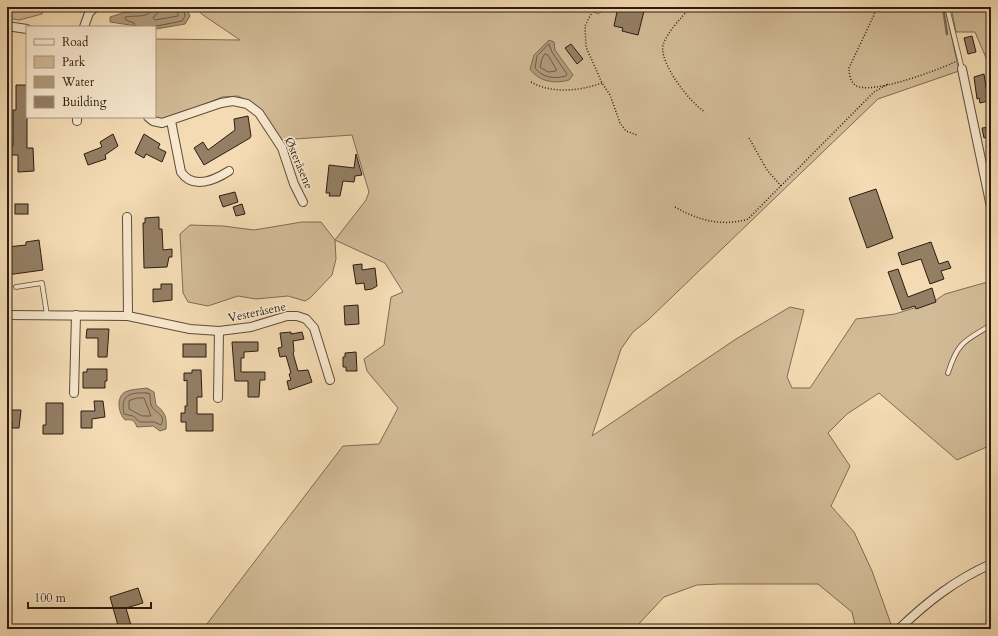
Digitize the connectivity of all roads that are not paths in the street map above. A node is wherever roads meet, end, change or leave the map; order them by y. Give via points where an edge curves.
1 (95, 7) edge
2 (604, 7) edge
3 (947, 7) edge
4 (590, 9) edge
5 (7, 26) edge
6 (84, 26) edge
7 (26, 29) edge
8 (962, 69) joint
9 (149, 118) edge
10 (171, 121) junction
11 (229, 170) dead end
12 (303, 202) dead end
13 (991, 207) edge
14 (127, 217) dead end
15 (16, 287) dead end
16 (7, 315) edge
17 (47, 315) junction
18 (76, 315) junction
19 (128, 316) junction
20 (991, 325) edge
21 (219, 332) junction
22 (948, 372) dead end
23 (330, 380) dead end
24 (74, 393) dead end
25 (218, 398) dead end
26 (991, 564) edge
27 (899, 629) edge

1 - 6 street via 89,13
2 - 4 lane via 598,11
3 - 8 lane
5 - 7 street
8 - 13 street
9 - 10 street, Østeråsene via 162,123
10 - 11 street via 181,172 186,179 192,182 205,182 218,179
10 - 12 street, Østeråsene via 221,103 233,101 247,104 259,113 282,148
14 - 19 street
15 - 17 lane via 42,283
16 - 17 street, Vesteråsene
17 - 18 street, Vesteråsene
18 - 19 street, Vesteråsene
18 - 24 street
19 - 21 street, Vesteråsene via 190,329
20 - 22 lane via 964,341 954,352
21 - 23 street, Vesteråsene via 251,327 287,316 297,316 314,328
21 - 25 street, Vesteråsene
26 - 27 street via 933,598

